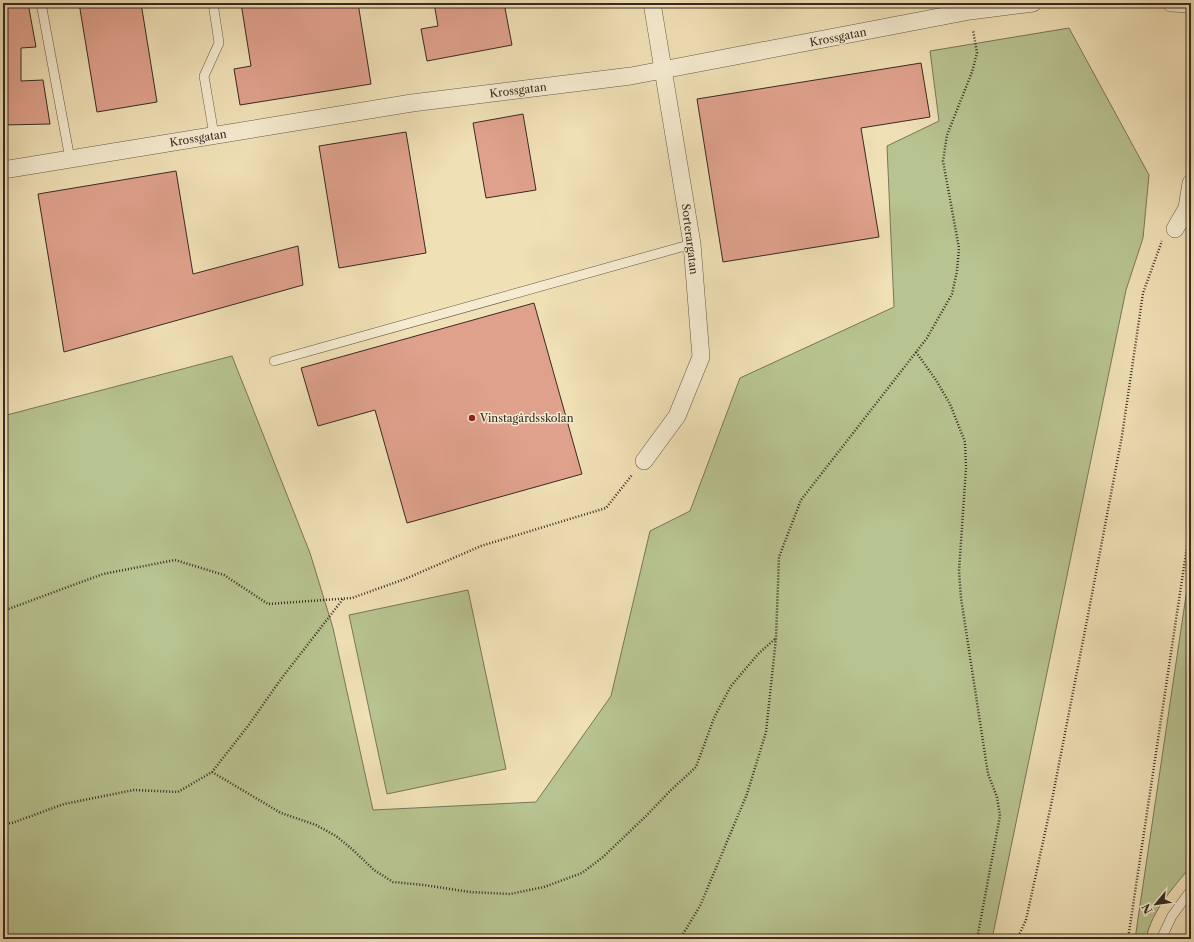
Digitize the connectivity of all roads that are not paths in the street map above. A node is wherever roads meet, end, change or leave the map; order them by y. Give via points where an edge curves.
1 (42, 3) edge
2 (213, 3) edge
3 (652, 3) edge
4 (1033, 3) edge
5 (1170, 3) edge
6 (1191, 4) edge
7 (663, 70) junction
8 (214, 135) junction
9 (70, 159) junction
10 (3, 170) edge
11 (1189, 175) edge
12 (1175, 229) dead end
13 (692, 244) junction
14 (274, 362) dead end
15 (644, 461) road end
16 (1191, 890) edge
17 (1161, 939) edge

1 - 9 lane
2 - 8 lane via 219,43 204,76
3 - 7 street, Sorterargatan
4 - 7 street, Krossgatan via 970,11
5 - 6 street
7 - 8 street, Krossgatan via 412,103
7 - 13 street, Sorterargatan
8 - 9 street, Krossgatan
9 - 10 street, Krossgatan
11 - 12 street via 1187,208
13 - 14 lane
13 - 15 street, Sorterargatan via 701,357 678,416
16 - 17 lane via 1172,916

